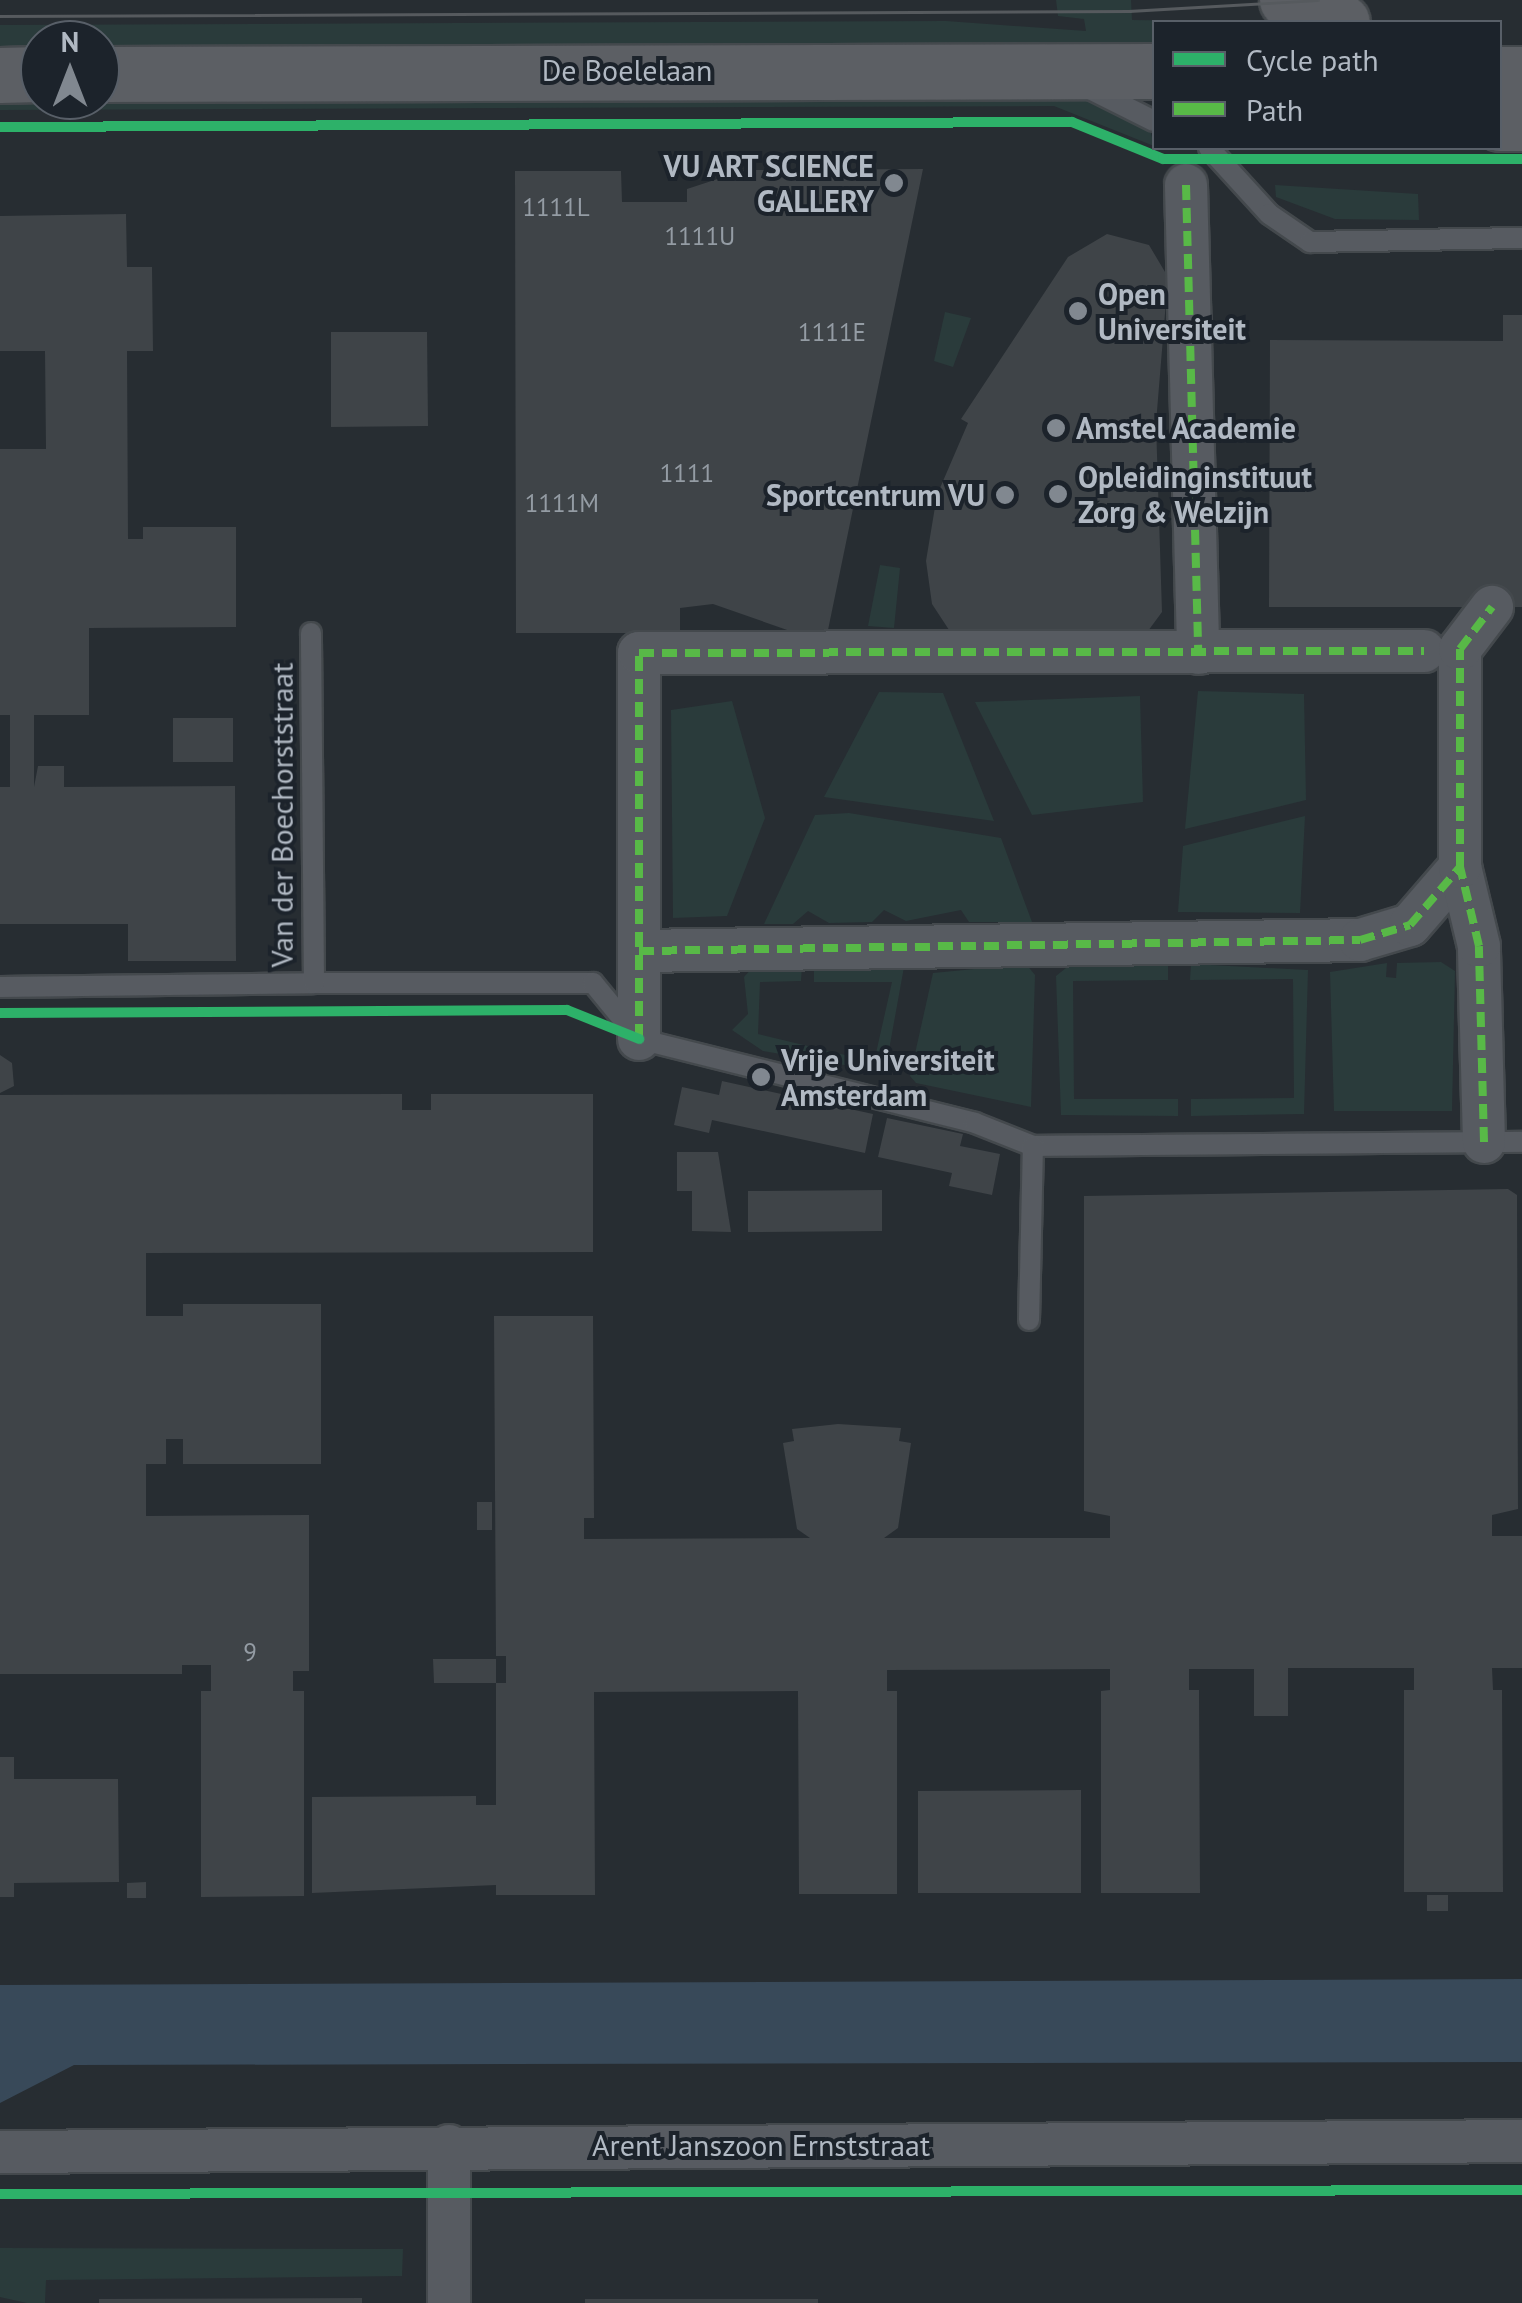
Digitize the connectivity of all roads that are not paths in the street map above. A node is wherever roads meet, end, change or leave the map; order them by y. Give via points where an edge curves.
1 (1287, 0) edge
2 (1337, 20) edge
3 (1044, 66) junction
4 (1152, 71) edge
5 (120, 74) edge
6 (1152, 120) edge
7 (1210, 150) edge
8 (1186, 185) dead end
9 (1522, 238) edge
10 (1492, 606) dead end
11 (311, 633) dead end
12 (1442, 650) junction
13 (1198, 653) junction
14 (1460, 868) junction
15 (639, 951) junction
16 (314, 983) junction
17 (0, 987) edge
18 (639, 1038) junction
19 (1503, 1142) edge
20 (1032, 1146) junction
21 (1029, 1320) dead end
22 (1522, 2141) edge
23 (449, 2146) junction
24 (0, 2152) edge
25 (449, 2303) edge

1 - 2 main road
3 - 4 main road, De Boelelaan
3 - 5 main road, De Boelelaan
3 - 6 lane
7 - 9 lane via 1310,242
8 - 13 street
10 - 12 street
11 - 16 lane, Van der Boechorststraat
12 - 13 street
12 - 14 street
13 - 15 street via 639,653
14 - 15 street via 1410,926 1360,940
14 - 19 street via 1479,946
15 - 18 street
16 - 17 lane, Van der Boechorststraat
16 - 18 lane via 593,983
18 - 20 lane via 975,1122
19 - 20 lane
20 - 21 lane
22 - 23 street, Arent Janszoon Ernststraat
23 - 24 street, Arent Janszoon Ernststraat
23 - 25 street

